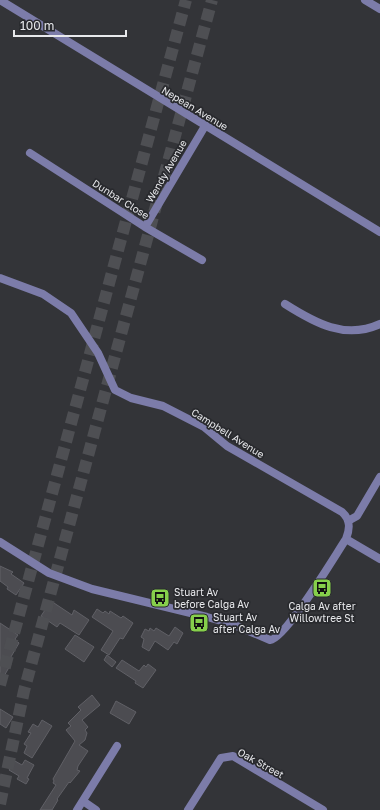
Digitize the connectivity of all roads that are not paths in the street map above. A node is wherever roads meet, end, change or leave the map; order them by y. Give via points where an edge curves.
1 (0, 0) edge
2 (365, 0) edge
3 (380, 9) edge
4 (205, 126) junction
5 (30, 153) dead end
6 (145, 227) junction
7 (380, 232) edge
8 (202, 260) dead end
9 (0, 278) edge
10 (285, 304) dead end
11 (380, 324) edge
12 (380, 477) edge
13 (348, 521) junction
14 (346, 539) junction
15 (0, 542) edge
16 (380, 559) edge
17 (117, 746) dead end
18 (82, 801) junction
19 (77, 810) edge
20 (96, 810) edge
21 (188, 810) edge
22 (323, 810) edge

1 - 4 street, Nepean Avenue
2 - 3 street
4 - 6 street, Wendy Avenue
4 - 7 street, Nepean Avenue
5 - 6 street, Dunbar Close
6 - 8 street, Dunbar Close
9 - 13 street, Campbell Avenue via 43,294 71,313 98,353 115,390 131,398 163,406 204,427 227,446 342,512
10 - 11 street via 314,322 333,328 356,330
12 - 13 street via 357,516
13 - 14 street
14 - 15 street via 291,622 278,638 267,640 232,624 92,589 49,573
14 - 16 street
17 - 18 street
18 - 19 street
18 - 20 street
21 - 22 street, Oak Street via 221,758 233,756

